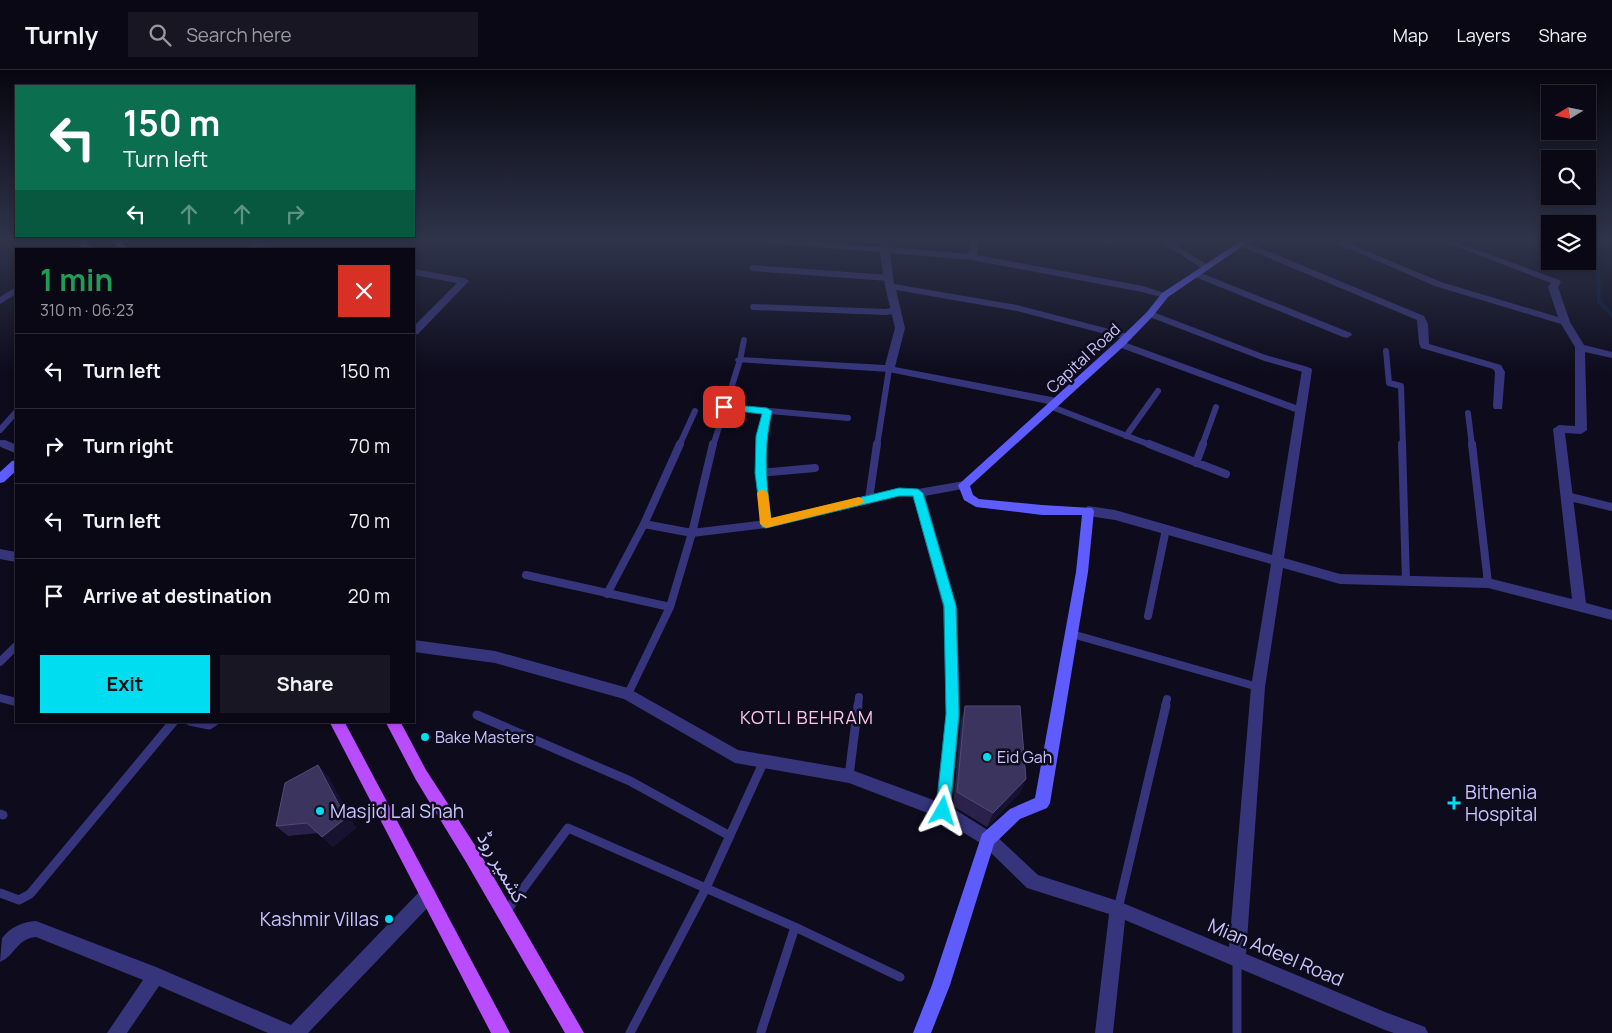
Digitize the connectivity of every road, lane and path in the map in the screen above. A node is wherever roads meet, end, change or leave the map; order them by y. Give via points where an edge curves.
1 (461, 284) edge
2 (890, 284) edge
3 (899, 284) edge
4 (1115, 284) edge
5 (1181, 284) edge
6 (1221, 284) edge
7 (1343, 284) edge
8 (1438, 284) edge
9 (1555, 284) edge
10 (15, 291) edge
11 (1165, 294) junction
12 (0, 301) edge
13 (753, 307) dead end
14 (896, 310) junction
15 (1150, 314) junction
16 (1565, 322) junction
17 (415, 331) edge
18 (1347, 335) dead end
19 (744, 340) dead end
20 (1124, 341) junction
21 (1580, 347) junction
22 (1386, 351) dead end
23 (1612, 355) edge
24 (740, 360) junction
25 (889, 369) junction
26 (1307, 370) joint
27 (1158, 391) dead end
28 (1055, 404) junction
29 (1216, 406) dead end
30 (1498, 406) dead end
31 (724, 407) junction
32 (1300, 410) junction
33 (767, 411) junction
34 (695, 412) dead end
35 (15, 413) edge
36 (1468, 413) dead end
37 (848, 418) dead end
38 (0, 430) edge
39 (1126, 436) junction
40 (0, 443) edge
41 (15, 449) edge
42 (1196, 463) junction
43 (15, 467) edge
44 (816, 468) dead end
45 (760, 473) junction
46 (1226, 474) dead end
47 (0, 479) edge
48 (964, 485) junction
49 (918, 493) junction
50 (1566, 496) junction
51 (869, 499) junction
52 (1612, 507) edge
53 (1088, 511) junction
54 (644, 524) junction
55 (766, 524) junction
56 (1166, 529) junction
57 (692, 532) junction
58 (0, 554) edge
59 (15, 557) edge
60 (1279, 562) junction
61 (526, 575) dead end
62 (1406, 581) junction
63 (1488, 583) junction
64 (607, 594) junction
65 (670, 607) junction
66 (1580, 608) junction
67 (1612, 615) edge
68 (1148, 616) dead end
69 (1072, 634) junction
70 (415, 646) edge
71 (15, 647) edge
72 (0, 662) edge
73 (1258, 687) junction
74 (628, 694) junction
75 (858, 697) dead end
76 (0, 698) edge
77 (1167, 699) dead end
78 (15, 702) edge
79 (477, 715) dead end
80 (172, 723) edge
81 (337, 723) edge
82 (393, 723) edge
83 (764, 762) junction
84 (849, 776) junction
85 (943, 811) junction
86 (730, 836) junction
87 (988, 839) junction
88 (706, 888) junction
89 (0, 893) edge
90 (428, 895) junction
91 (1118, 909) junction
92 (504, 914) junction
93 (795, 927) junction
94 (0, 953) edge
95 (1238, 959) junction
96 (156, 976) junction
97 (900, 977) dead end
98 (761, 1032) edge
99 (116, 1033) edge
100 (289, 1033) edge
101 (296, 1033) edge
102 (501, 1033) edge
103 (576, 1033) edge
104 (630, 1033) edge
105 (922, 1033) edge
106 (1104, 1033) edge
107 (1237, 1033) edge
108 (1419, 1033) edge

1 - 17 street
2 - 14 street
3 - 20 street via 1017,308
4 - 11 street
5 - 11 street, Capital Road
6 - 18 street
7 - 30 street via 1421,318 1425,346 1497,367 1500,372
8 - 16 street
9 - 16 street via 1553,287
10 - 12 street
11 - 15 street, Capital Road
13 - 14 lane
14 - 25 street via 900,328
15 - 20 street, Capital Road
15 - 26 lane via 1265,358
16 - 21 street
19 - 24 lane
20 - 28 street, Capital Road
20 - 32 street
21 - 23 street
21 - 50 street via 1581,430 1559,429
22 - 62 lane via 1389,383 1401,386
24 - 25 street
24 - 31 lane
25 - 28 street
25 - 51 lane
26 - 32 street
27 - 39 lane
28 - 39 lane
28 - 48 street, Capital Road
29 - 42 lane
31 - 33 lane
31 - 57 lane
32 - 60 street
33 - 37 lane
33 - 45 lane via 761,436
34 - 54 lane
35 - 38 lane
36 - 63 lane
39 - 42 lane
40 - 41 lane
42 - 46 lane
43 - 47 street
44 - 45 lane
45 - 55 lane
48 - 49 street
48 - 53 street via 968,496 976,503
49 - 51 lane via 899,492
49 - 85 street via 950,606 953,714
50 - 52 lane
50 - 66 street
51 - 55 lane
53 - 56 street
53 - 69 street
54 - 57 lane
54 - 64 lane
55 - 57 lane
56 - 60 street
56 - 68 lane
57 - 65 lane
58 - 59 street
60 - 62 street via 1340,579
60 - 73 street
61 - 64 lane
62 - 63 street
63 - 66 street
64 - 65 lane
65 - 74 lane
66 - 67 street
69 - 73 lane
69 - 87 street via 1042,803 1015,814
70 - 74 street, Mian Adeel Road via 495,657
71 - 72 lane
73 - 95 street
74 - 83 street, Mian Adeel Road via 735,756
75 - 84 lane
76 - 78 lane
77 - 91 lane
79 - 86 lane via 630,781
80 - 89 lane via 30,894 19,900
81 - 90 main road
82 - 92 main road, کشمیر روڈ
83 - 84 street, Mian Adeel Road
83 - 86 lane
84 - 85 street, Mian Adeel Road
85 - 87 street, Mian Adeel Road
86 - 88 lane
87 - 91 street, Mian Adeel Road via 1033,882
87 - 105 street
88 - 92 lane via 568,828
88 - 93 lane
88 - 104 lane
90 - 101 street
90 - 102 main road
91 - 95 street, Mian Adeel Road
91 - 106 street
92 - 103 main road, کشمیر روڈ
93 - 97 lane
93 - 98 lane
94 - 96 street via 24,929 36,929
95 - 107 lane
95 - 108 street, Mian Adeel Road
96 - 99 street
96 - 100 street

